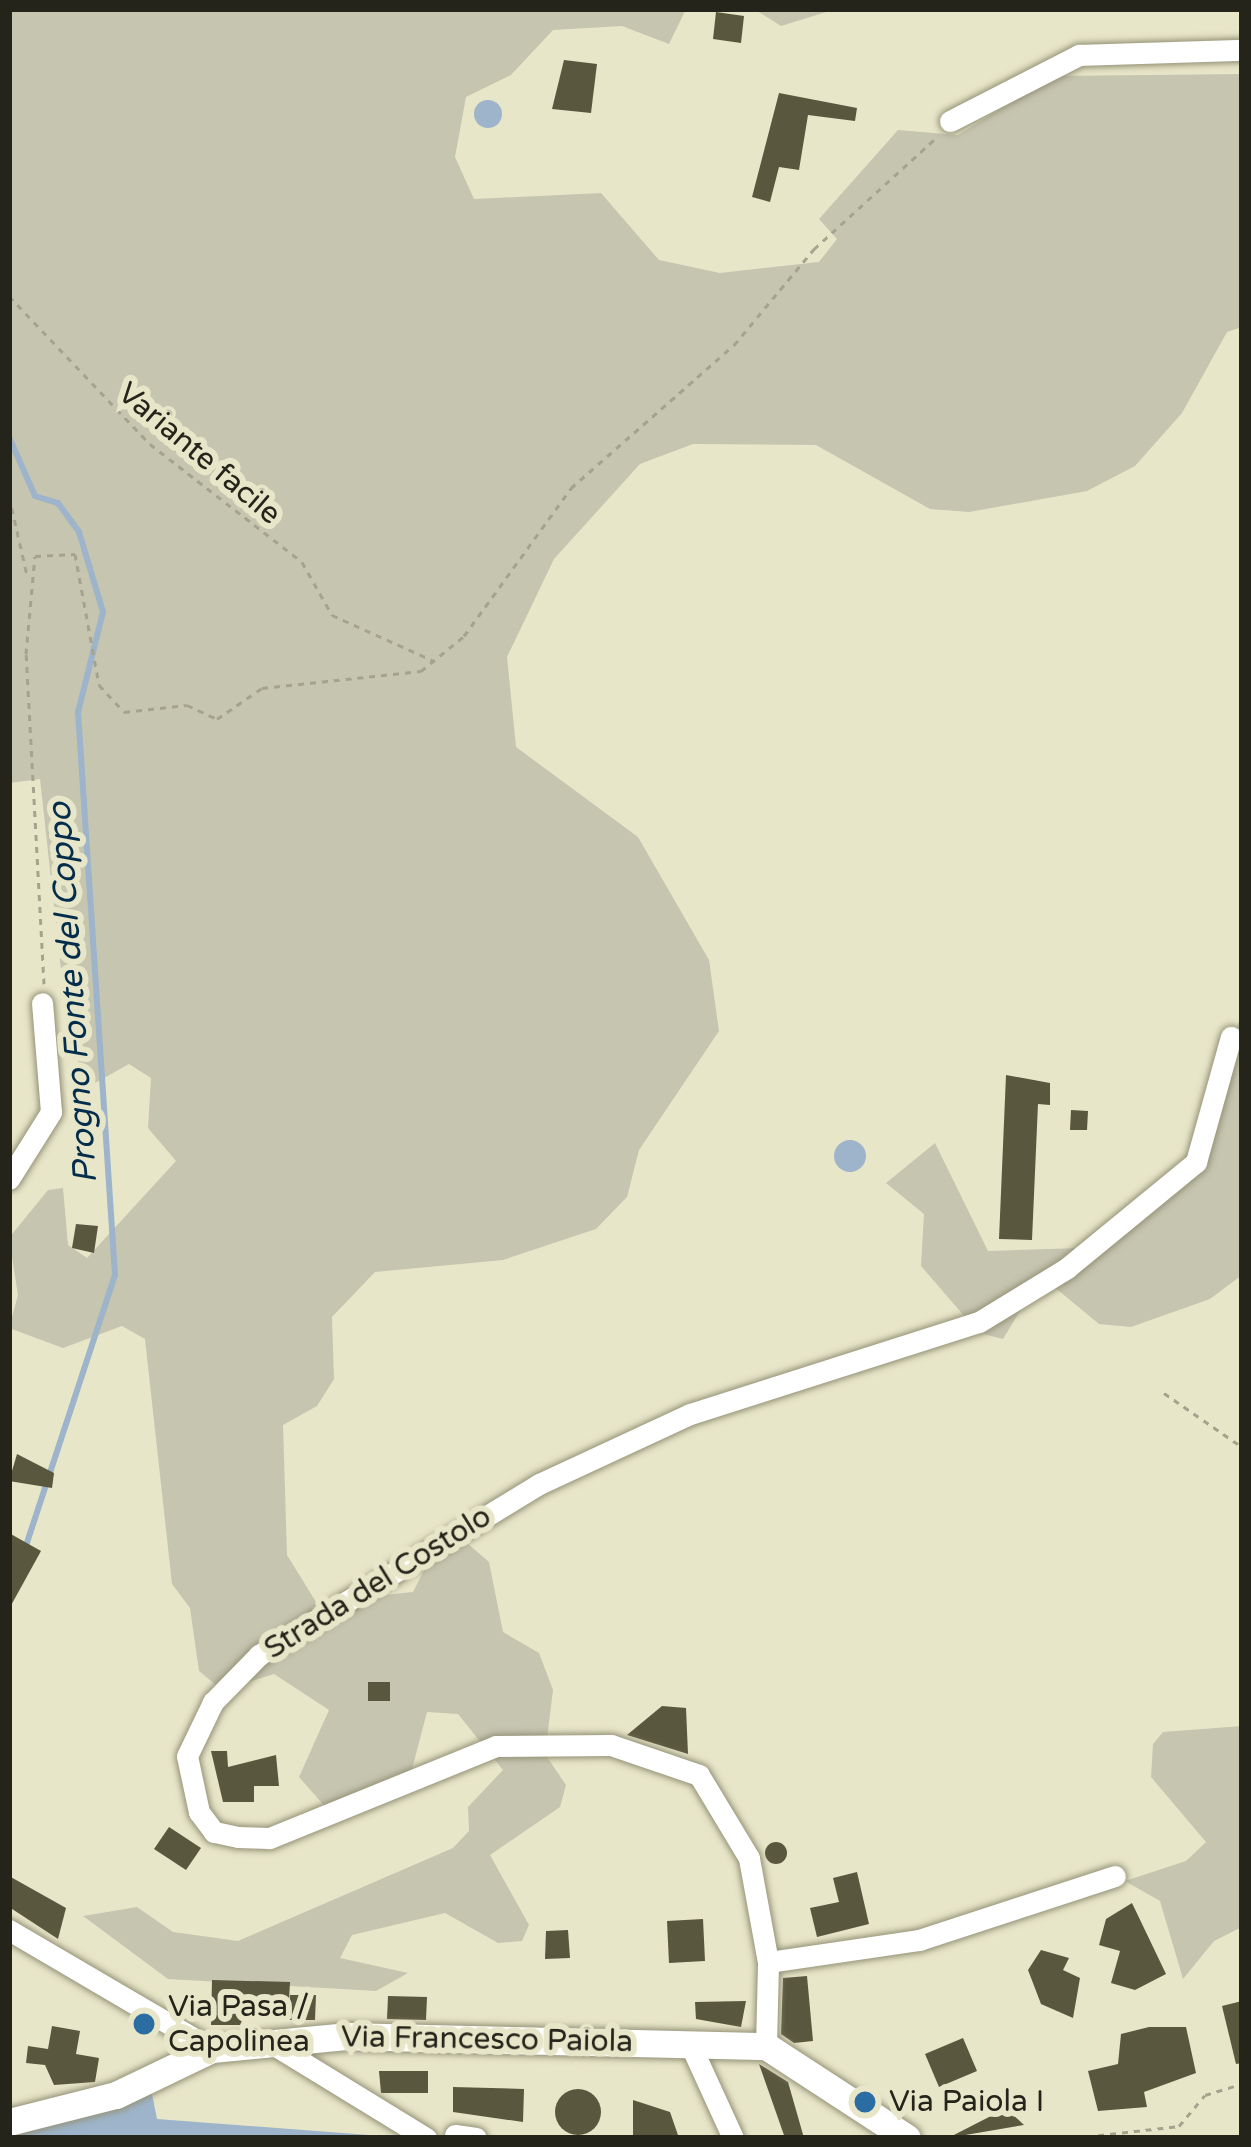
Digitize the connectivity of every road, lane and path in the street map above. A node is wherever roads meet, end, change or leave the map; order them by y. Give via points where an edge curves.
1 (1242, 50) edge
2 (950, 121) joint
3 (9, 296) edge
4 (9, 496) edge
5 (28, 579) junction
6 (433, 661) junction
7 (42, 1004) joint
8 (1232, 1037) dead end
9 (9, 1179) edge
10 (1164, 1393) dead end
11 (1242, 1447) edge
12 (1115, 1876) dead end
13 (9, 1930) edge
14 (768, 1962) junction
15 (272, 2044) junction
16 (690, 2044) junction
17 (766, 2046) junction
18 (212, 2050) junction
19 (1242, 2084) edge
20 (9, 2122) edge
21 (426, 2138) edge
22 (733, 2138) edge
23 (907, 2138) edge
24 (1074, 2138) edge

1 - 2 street via 1079,55
2 - 6 path via 814,249 734,345 571,488 464,636
3 - 6 path, Variante facile via 150,444 302,562 332,615
4 - 5 path
5 - 6 path via 35,556 75,554 98,685 124,712 187,705 217,719 262,688 376,682
5 - 7 path
7 - 9 street via 51,1112
8 - 14 street, Strada del Costolo via 1196,1162 1066,1268 979,1322 690,1414 539,1484 259,1655 212,1702 188,1756 189,1790 214,1832 269,1838 496,1746 611,1745 665,1760 699,1775 734,1820
10 - 11 path
12 - 14 street via 919,1940
13 - 18 street
14 - 17 street, Strada del Costolo
15 - 16 street, Via Francesco Paiola
15 - 18 street, Via Francesco Paiola
15 - 21 street
16 - 17 street, Via Francesco Paiola
16 - 22 street
17 - 23 street
18 - 20 street, Via Francesco Paiola via 116,2095
19 - 24 path via 1204,2095 1179,2126

